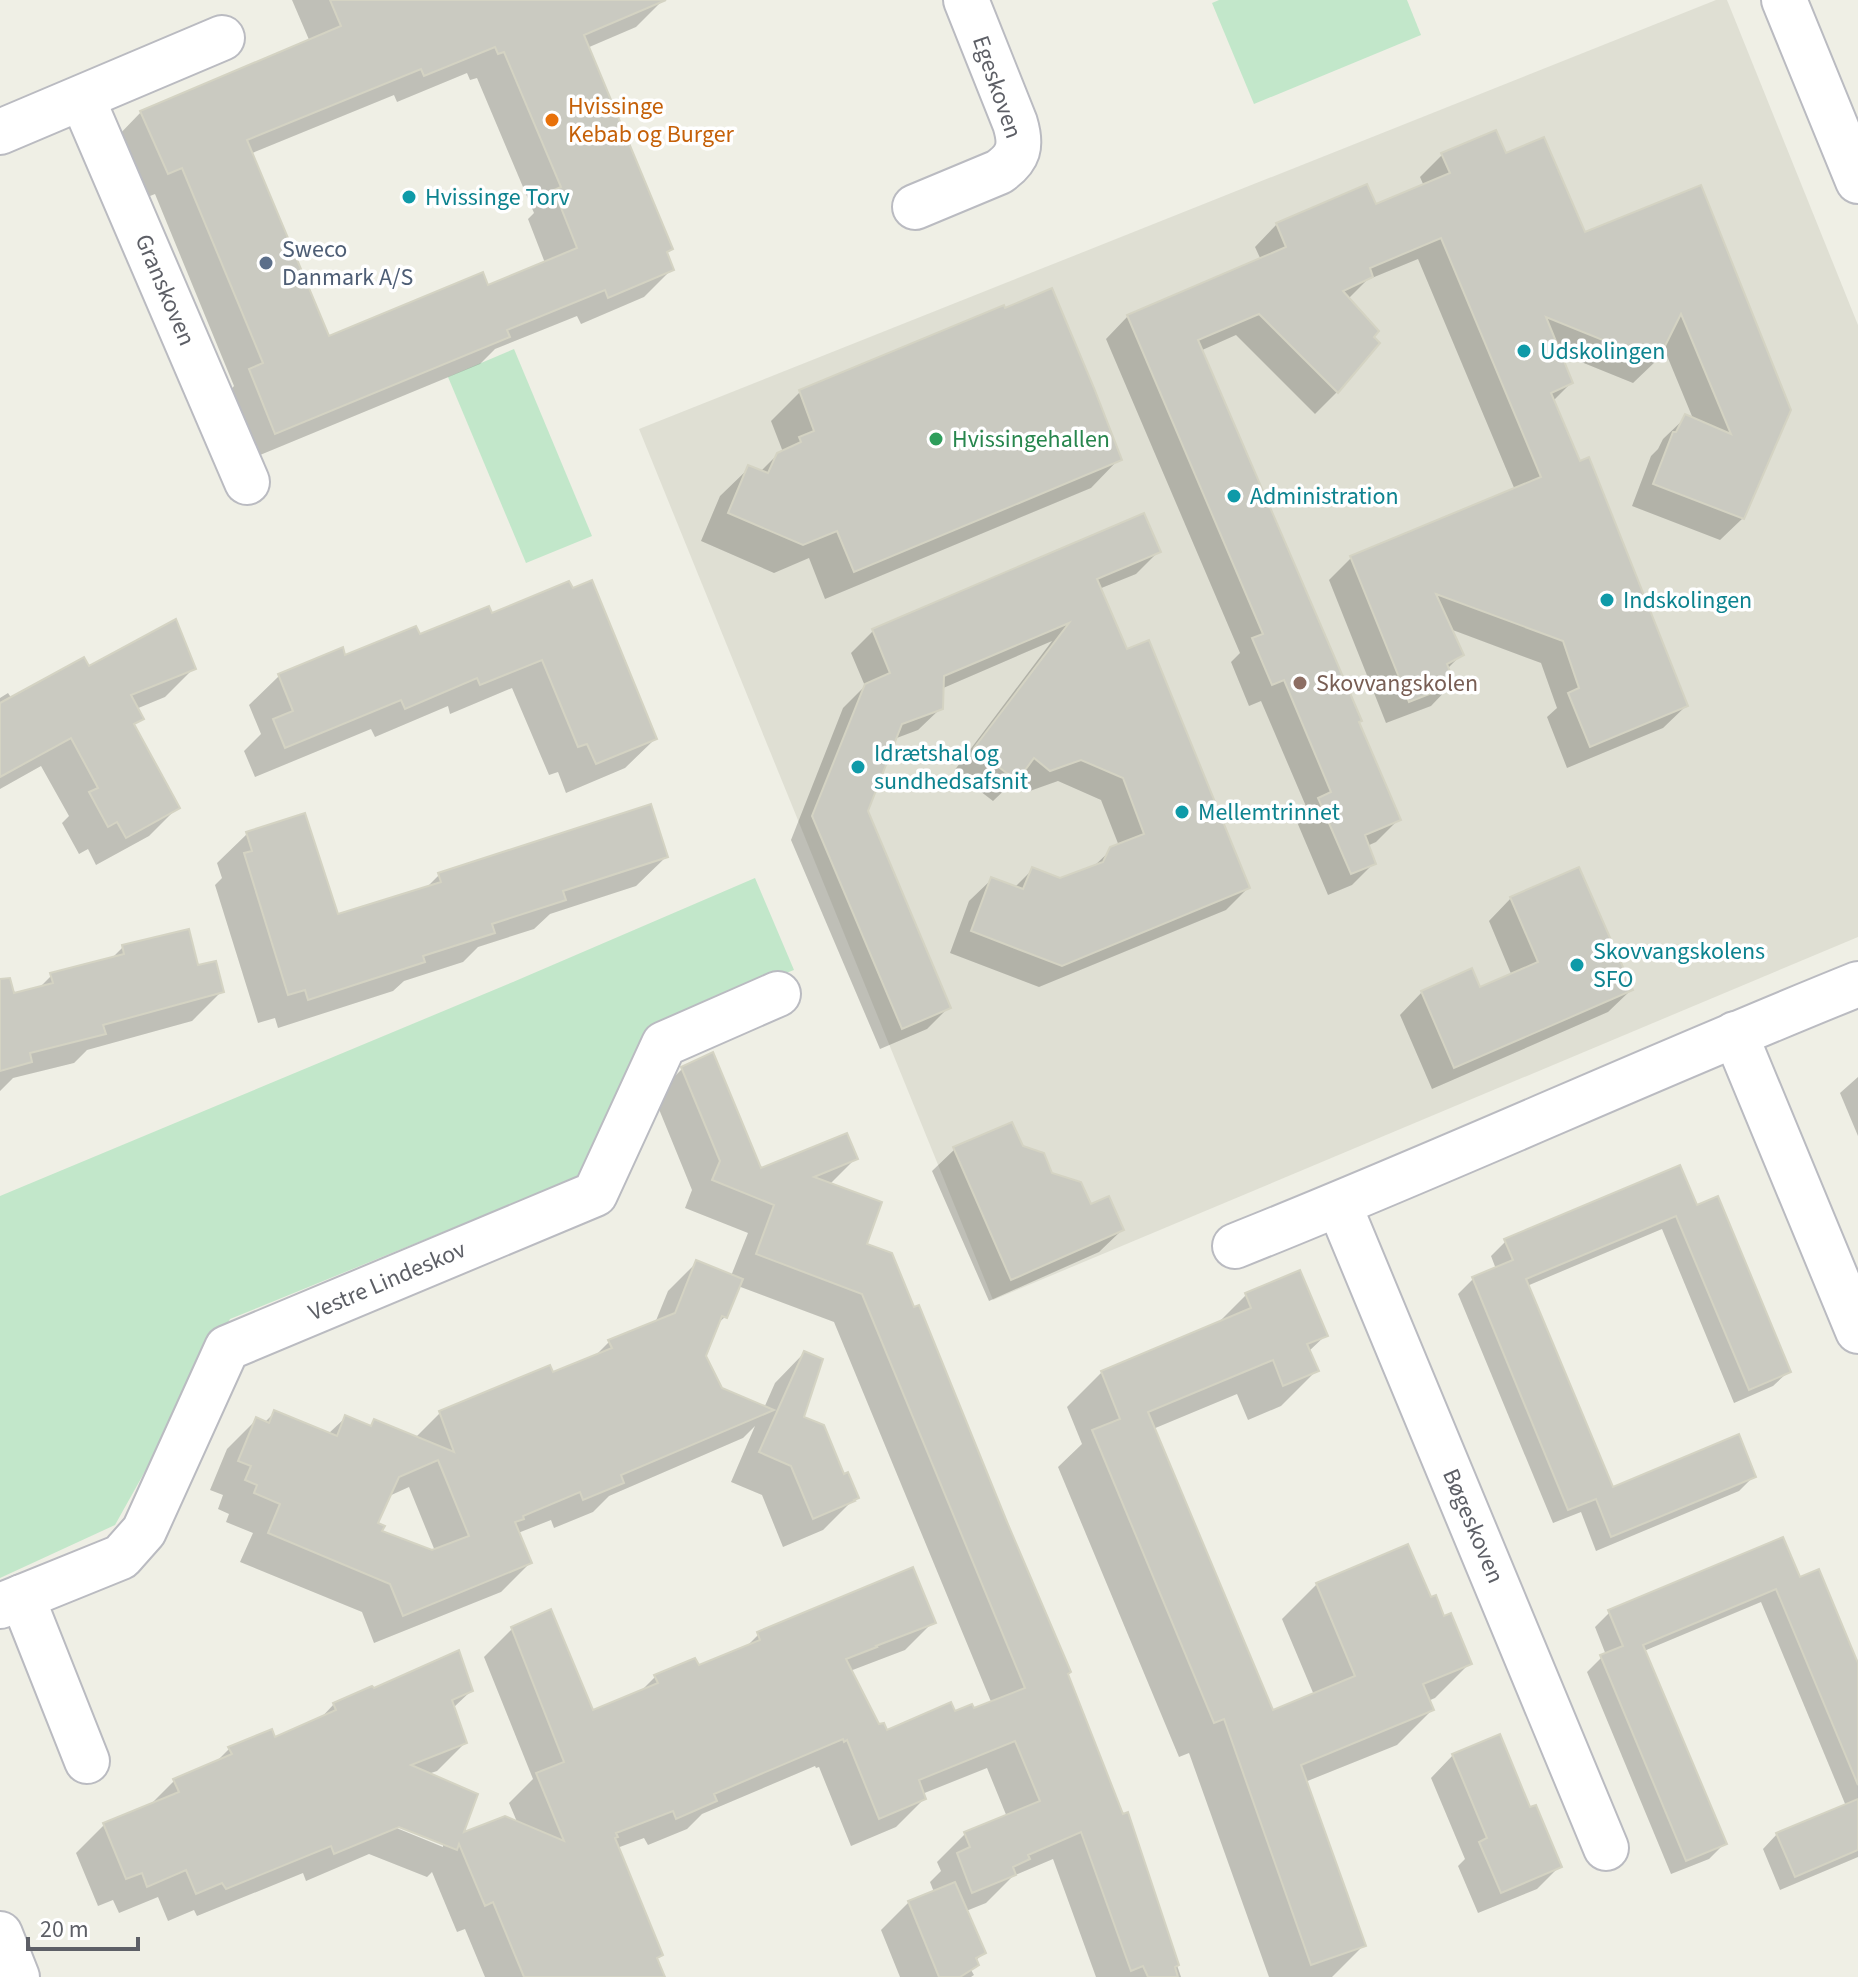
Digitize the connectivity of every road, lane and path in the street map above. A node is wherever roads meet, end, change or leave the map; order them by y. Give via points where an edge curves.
1 (966, 0) edge
2 (1784, 0) edge
3 (222, 38) dead end
4 (82, 98) junction
5 (0, 132) edge
6 (1858, 181) edge
7 (915, 207) dead end
8 (247, 482) dead end
9 (1858, 984) edge
10 (778, 994) dead end
11 (1735, 1034) junction
12 (1339, 1205) junction
13 (1235, 1246) dead end
14 (1858, 1331) edge
15 (11, 1601) edge
16 (87, 1761) dead end
17 (1606, 1848) dead end
18 (0, 1934) edge
19 (17, 1977) edge

1 - 7 street, Egeskoven via 1015,123 1017,154 999,172
2 - 6 street
3 - 4 street
4 - 5 street
4 - 8 street, Granskoven
9 - 11 street
10 - 15 street, Vestre Lindeskov via 664,1044 595,1194 227,1348 144,1531 121,1557
11 - 12 street
11 - 14 street
12 - 13 street
12 - 17 street, Bøgeskoven
15 - 16 street, Vestre Lindeskov
18 - 19 street

